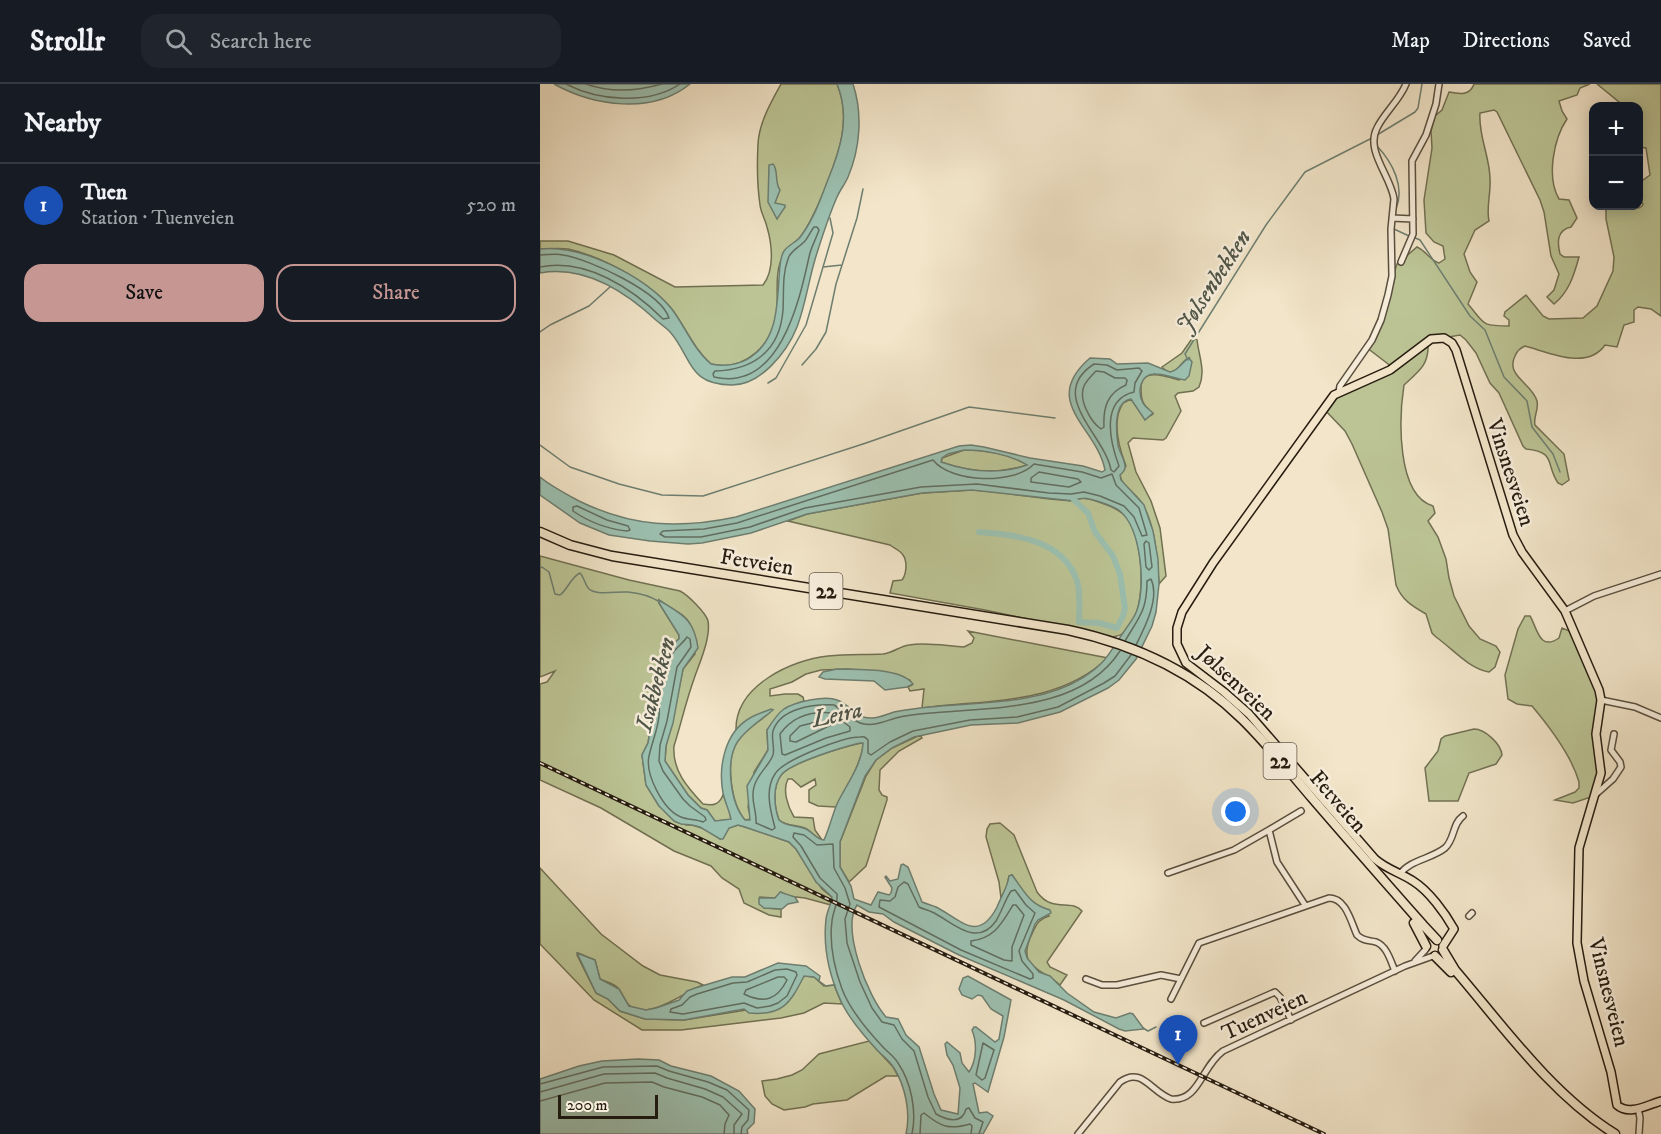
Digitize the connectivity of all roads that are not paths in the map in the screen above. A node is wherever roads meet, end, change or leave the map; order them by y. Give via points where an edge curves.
1 (1406, 84) edge
2 (1439, 84) edge
3 (1392, 218) junction
4 (1413, 219) junction
5 (1401, 262) dead end
6 (1338, 393) junction
7 (540, 532) edge
8 (540, 537) edge
9 (1661, 574) edge
10 (1565, 610) junction
11 (1111, 643) junction
12 (1146, 656) junction
13 (1601, 700) junction
14 (1661, 718) edge
15 (1614, 734) dead end
16 (1595, 795) junction
17 (1301, 811) dead end
18 (1463, 816) dead end
19 (1269, 830) junction
20 (1168, 873) dead end
21 (1400, 874) junction
22 (1305, 905) junction
23 (1440, 944) junction
24 (1430, 952) junction
25 (1395, 971) junction
26 (1086, 979) dead end
27 (1181, 979) junction
28 (1171, 999) dead end
29 (1291, 1020) junction
30 (1204, 1023) dead end
31 (1661, 1101) edge
32 (1638, 1108) junction
33 (1078, 1134) edge
34 (1606, 1134) edge
35 (1615, 1134) edge
36 (1639, 1134) edge

1 - 3 street, Jølsenveien via 1377,127 1374,140 1392,189
2 - 4 street via 1429,125 1411,164
3 - 4 street
3 - 6 street, Jølsenveien via 1392,276 1383,313 1372,340
4 - 5 street via 1413,234
6 - 10 main road, Vinsnesveien via 1390,370 1431,339 1444,338 1452,343 1513,535
6 - 21 main road, Jølsenveien via 1212,563 1180,617 1176,639 1189,666 1249,714 1371,855
7 - 11 highway, Fetveien / 22 via 570,545 618,557 1054,628
8 - 11 highway, Fetveien / 22 via 611,560
9 - 10 street
10 - 13 main road, Vinsnesveien
11 - 12 highway, 22
12 - 23 highway, Fetveien / 22 via 1204,688 1242,719
12 - 24 highway, Fetveien / 22 via 1202,692 1248,732 1414,924
13 - 14 street via 1635,707
13 - 16 main road, Vinsnesveien via 1596,730 1601,773
15 - 16 street, Vinsnesveien via 1611,750 1621,767
16 - 32 main road, Vinsnesveien via 1578,853 1577,952 1616,1103 1626,1110
17 - 19 street
18 - 21 street via 1446,848 1407,866
19 - 20 street via 1234,850
19 - 22 street via 1277,862
21 - 23 main road, Jølsenveien via 1425,892 1452,926 1452,934
22 - 25 street via 1326,898 1338,899 1357,935 1380,944
22 - 27 street via 1199,943
23 - 24 highway via 1440,954
23 - 24 highway via 1430,940
23 - 35 highway, Fetveien / 22 via 1455,970 1556,1087
24 - 25 street, Tuenveien
24 - 34 highway, Fetveien / 22 via 1560,1097
25 - 29 street, Tuenveien
26 - 27 street via 1117,985 1161,975
27 - 28 street
29 - 30 street via 1275,992
29 - 33 street, Tuenveien via 1216,1056 1193,1092 1182,1099 1166,1097 1138,1077 1126,1078
31 - 32 main road
32 - 36 street

